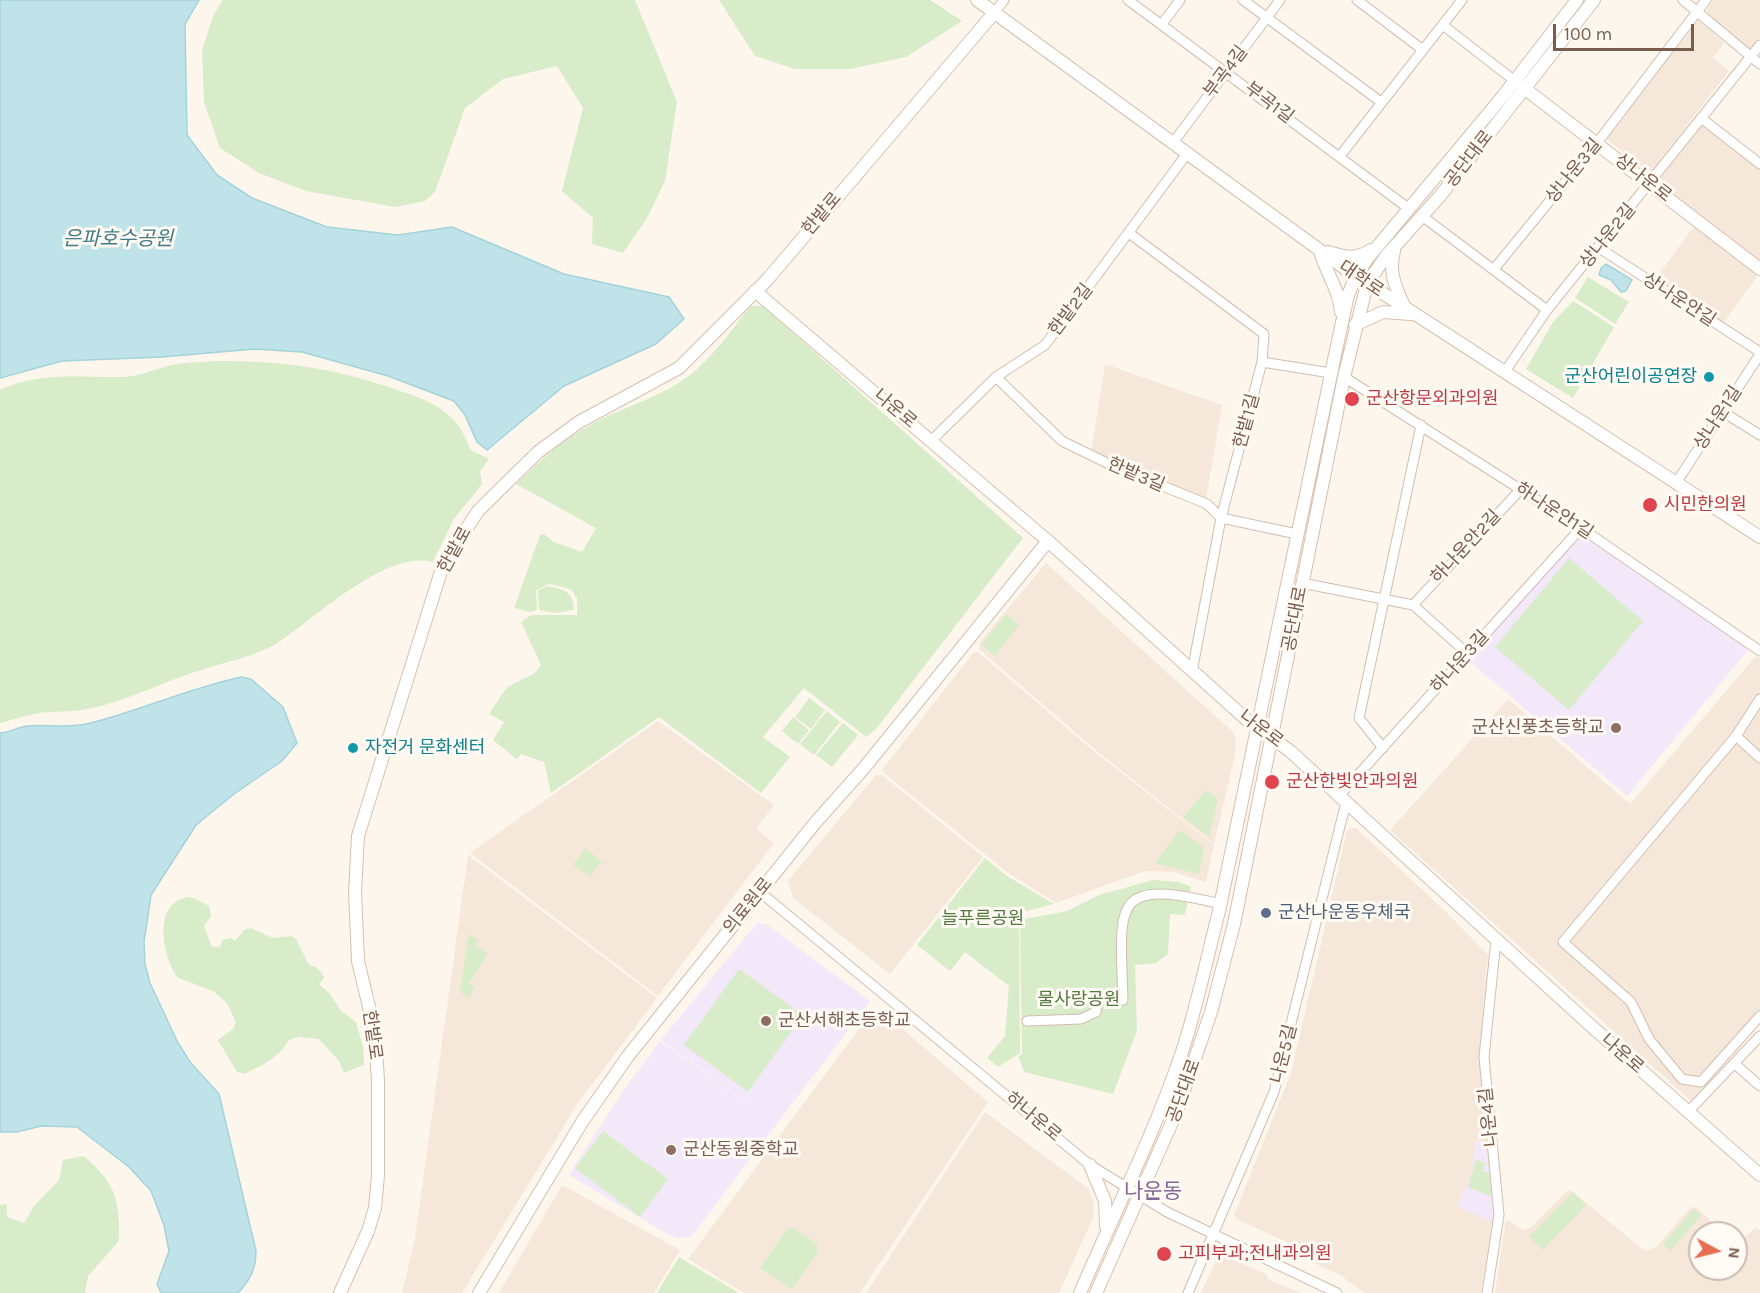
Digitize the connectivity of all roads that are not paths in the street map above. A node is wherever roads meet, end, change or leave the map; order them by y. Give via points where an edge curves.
1 (978, 0) edge
2 (1004, 0) edge
3 (1128, 0) edge
4 (1180, 0) edge
5 (1243, 0) edge
6 (1280, 0) edge
7 (1357, 0) edge
8 (1462, 0) edge
9 (1577, 0) edge
10 (1594, 0) edge
11 (1683, 0) edge
12 (1706, 0) edge
13 (1697, 12) junction
14 (994, 13) junction
15 (1267, 17) junction
16 (1161, 24) junction
17 (1444, 26) junction
18 (1760, 45) edge
19 (1423, 50) junction
20 (1750, 57) junction
21 (1760, 64) edge
22 (1226, 72) junction
23 (1519, 84) junction
24 (1381, 102) junction
25 (1701, 118) junction
26 (1597, 143) junction
27 (1172, 144) junction
28 (1186, 155) junction
29 (1340, 156) junction
30 (1760, 165) edge
31 (1651, 183) junction
32 (1408, 208) junction
33 (1422, 216) junction
34 (1130, 233) junction
35 (1379, 244) junction
36 (1397, 244) junction
37 (1599, 248) junction
38 (1317, 249) junction
39 (1494, 269) junction
40 (1760, 269) edge
41 (1356, 276) junction
42 (1367, 284) junction
43 (755, 291) junction
44 (1547, 310) junction
45 (1409, 311) junction
46 (1342, 323) junction
47 (1355, 325) junction
48 (1760, 353) edge
49 (1262, 362) junction
50 (1331, 373) junction
51 (1504, 373) junction
52 (996, 377) junction
53 (1344, 377) junction
54 (1723, 412) junction
55 (1420, 425) junction
56 (1760, 435) edge
57 (932, 440) junction
58 (1676, 483) junction
59 (1520, 490) junction
60 (1221, 518) junction
61 (1581, 528) junction
62 (1297, 534) junction
63 (1760, 537) edge
64 (1048, 541) junction
65 (1302, 583) junction
66 (1383, 599) junction
67 (1413, 605) junction
68 (1760, 651) edge
69 (1468, 654) junction
70 (1192, 672) junction
71 (1760, 699) edge
72 (1258, 729) junction
73 (1736, 736) junction
74 (1271, 737) junction
75 (1383, 748) junction
76 (1760, 758) edge
77 (1343, 799) junction
78 (760, 892) junction
79 (1221, 904) junction
80 (1496, 940) junction
81 (1760, 1016) edge
82 (1027, 1021) dead end
83 (1760, 1036) edge
84 (1735, 1064) junction
85 (1760, 1086) edge
86 (1689, 1112) junction
87 (1090, 1165) junction
88 (1760, 1175) edge
89 (1126, 1187) junction
90 (1141, 1196) junction
91 (1213, 1234) junction
92 (1104, 1237) junction
93 (340, 1293) edge
94 (479, 1293) edge
95 (1078, 1293) edge
96 (1097, 1293) edge
97 (1188, 1293) edge
98 (1337, 1293) edge
99 (1487, 1293) edge

1 - 14 street, 대학로
2 - 14 street
3 - 16 street, 부곡1길
4 - 16 street
5 - 15 street
6 - 15 street, 부곡4길
7 - 19 street
8 - 17 street
9 - 23 street, 공단대로
10 - 23 street, 공단대로
11 - 13 street
12 - 13 street, 상나운3길
13 - 20 street
13 - 26 street, 상나운3길
14 - 27 street, 대학로
14 - 43 street, 한밭로
15 - 22 street, 부곡4길
15 - 24 street
16 - 22 street, 부곡1길
17 - 19 street
17 - 23 street
18 - 20 street, 상나운2길
19 - 24 street
20 - 21 street
20 - 25 street, 상나운2길
22 - 27 street, 부곡4길
22 - 29 street, 부곡1길
23 - 26 street, 상나운로
23 - 32 street, 공단대로
23 - 33 street, 공단대로
24 - 29 street
25 - 30 street
25 - 31 street, 상나운2길
26 - 31 street, 상나운로
26 - 39 street, 상나운3길
27 - 28 street, 대학로
28 - 34 street, 한밭2길
28 - 38 street, 대학로
29 - 32 street, 부곡1길
31 - 37 street, 상나운2길
31 - 40 street, 상나운로
32 - 35 street, 공단대로
33 - 36 street, 공단대로
33 - 39 street
34 - 49 street, 한밭1길 via 1264,334
34 - 52 street, 한밭2길 via 1046,345
35 - 38 street via 1361,257 1344,257
35 - 41 street, 공단대로
36 - 42 street, 공단대로
36 - 45 street via 1390,264 1394,284
37 - 44 street, 상나운2길
37 - 48 street, 상나운안길
38 - 41 street, 대학로
38 - 46 street via 1336,286
39 - 44 street
41 - 42 street, 대학로
41 - 46 street, 공단대로
42 - 45 street, 대학로
42 - 47 street, 공단대로
43 - 57 street, 나운로
43 - 93 street, 한밭로 via 679,368 579,422 516,471 471,520 443,565 358,836 358,961 375,1032 378,1175 368,1231
44 - 51 street, 상나운2길
45 - 47 street via 1383,312
45 - 51 street, 대학로
46 - 50 street, 공단대로
47 - 53 street, 공단대로
48 - 54 street, 상나운1길
49 - 50 street
49 - 60 street, 한밭1길
50 - 62 street, 공단대로
51 - 58 street, 대학로
52 - 57 street, 한밭2길
52 - 60 street, 한밭3길 via 1062,441 1207,504
53 - 55 street, 하나운안1길
53 - 65 street, 공단대로
54 - 56 street
54 - 58 street, 상나운1길
55 - 59 street, 하나운안1길
55 - 66 street
57 - 64 street, 나운로
58 - 63 street, 대학로
59 - 61 street, 하나운안1길
59 - 67 street, 하나운안2길
60 - 62 street, 한밭3길
60 - 70 street, 한밭1길
61 - 68 street, 하나운안1길
61 - 69 street, 하나운3길
62 - 72 street, 공단대로
64 - 70 street, 나운로
64 - 78 street, 의료원로
65 - 66 street
65 - 74 street, 공단대로
66 - 67 street
66 - 75 street via 1359,718
67 - 69 street
69 - 75 street, 하나운3길
70 - 72 street, 나운로
71 - 73 street
72 - 74 street, 나운로
72 - 79 street, 공단대로
73 - 76 street
73 - 81 street via 1563,942 1631,1002 1649,1039 1682,1079 1701,1082
74 - 77 street, 나운로
74 - 90 street, 공단대로 via 1219,984 1177,1111
75 - 77 street, 하나운3길
77 - 80 street, 나운로
77 - 91 street, 나운5길 via 1279,1076 1257,1137
78 - 87 street, 하나운로
78 - 94 street, 의료원로 via 628,1056 582,1122
79 - 82 street via 1167,892 1140,895 1127,907 1121,924 1123,1000 1097,1000 1096,1012 1081,1019
79 - 89 street, 공단대로 via 1182,1051
80 - 86 street, 나운로
80 - 99 street, 나운4길 via 1484,1057 1498,1215
83 - 84 street
84 - 85 street
84 - 86 street
86 - 88 street, 나운로
87 - 89 street, 하나운로
87 - 92 street via 1104,1201
89 - 90 street, 하나운로
89 - 92 street, 공단대로
90 - 91 street, 하나운로
90 - 96 street, 공단대로
91 - 97 street, 나운5길
91 - 98 street, 하나운로
92 - 95 street, 공단대로

